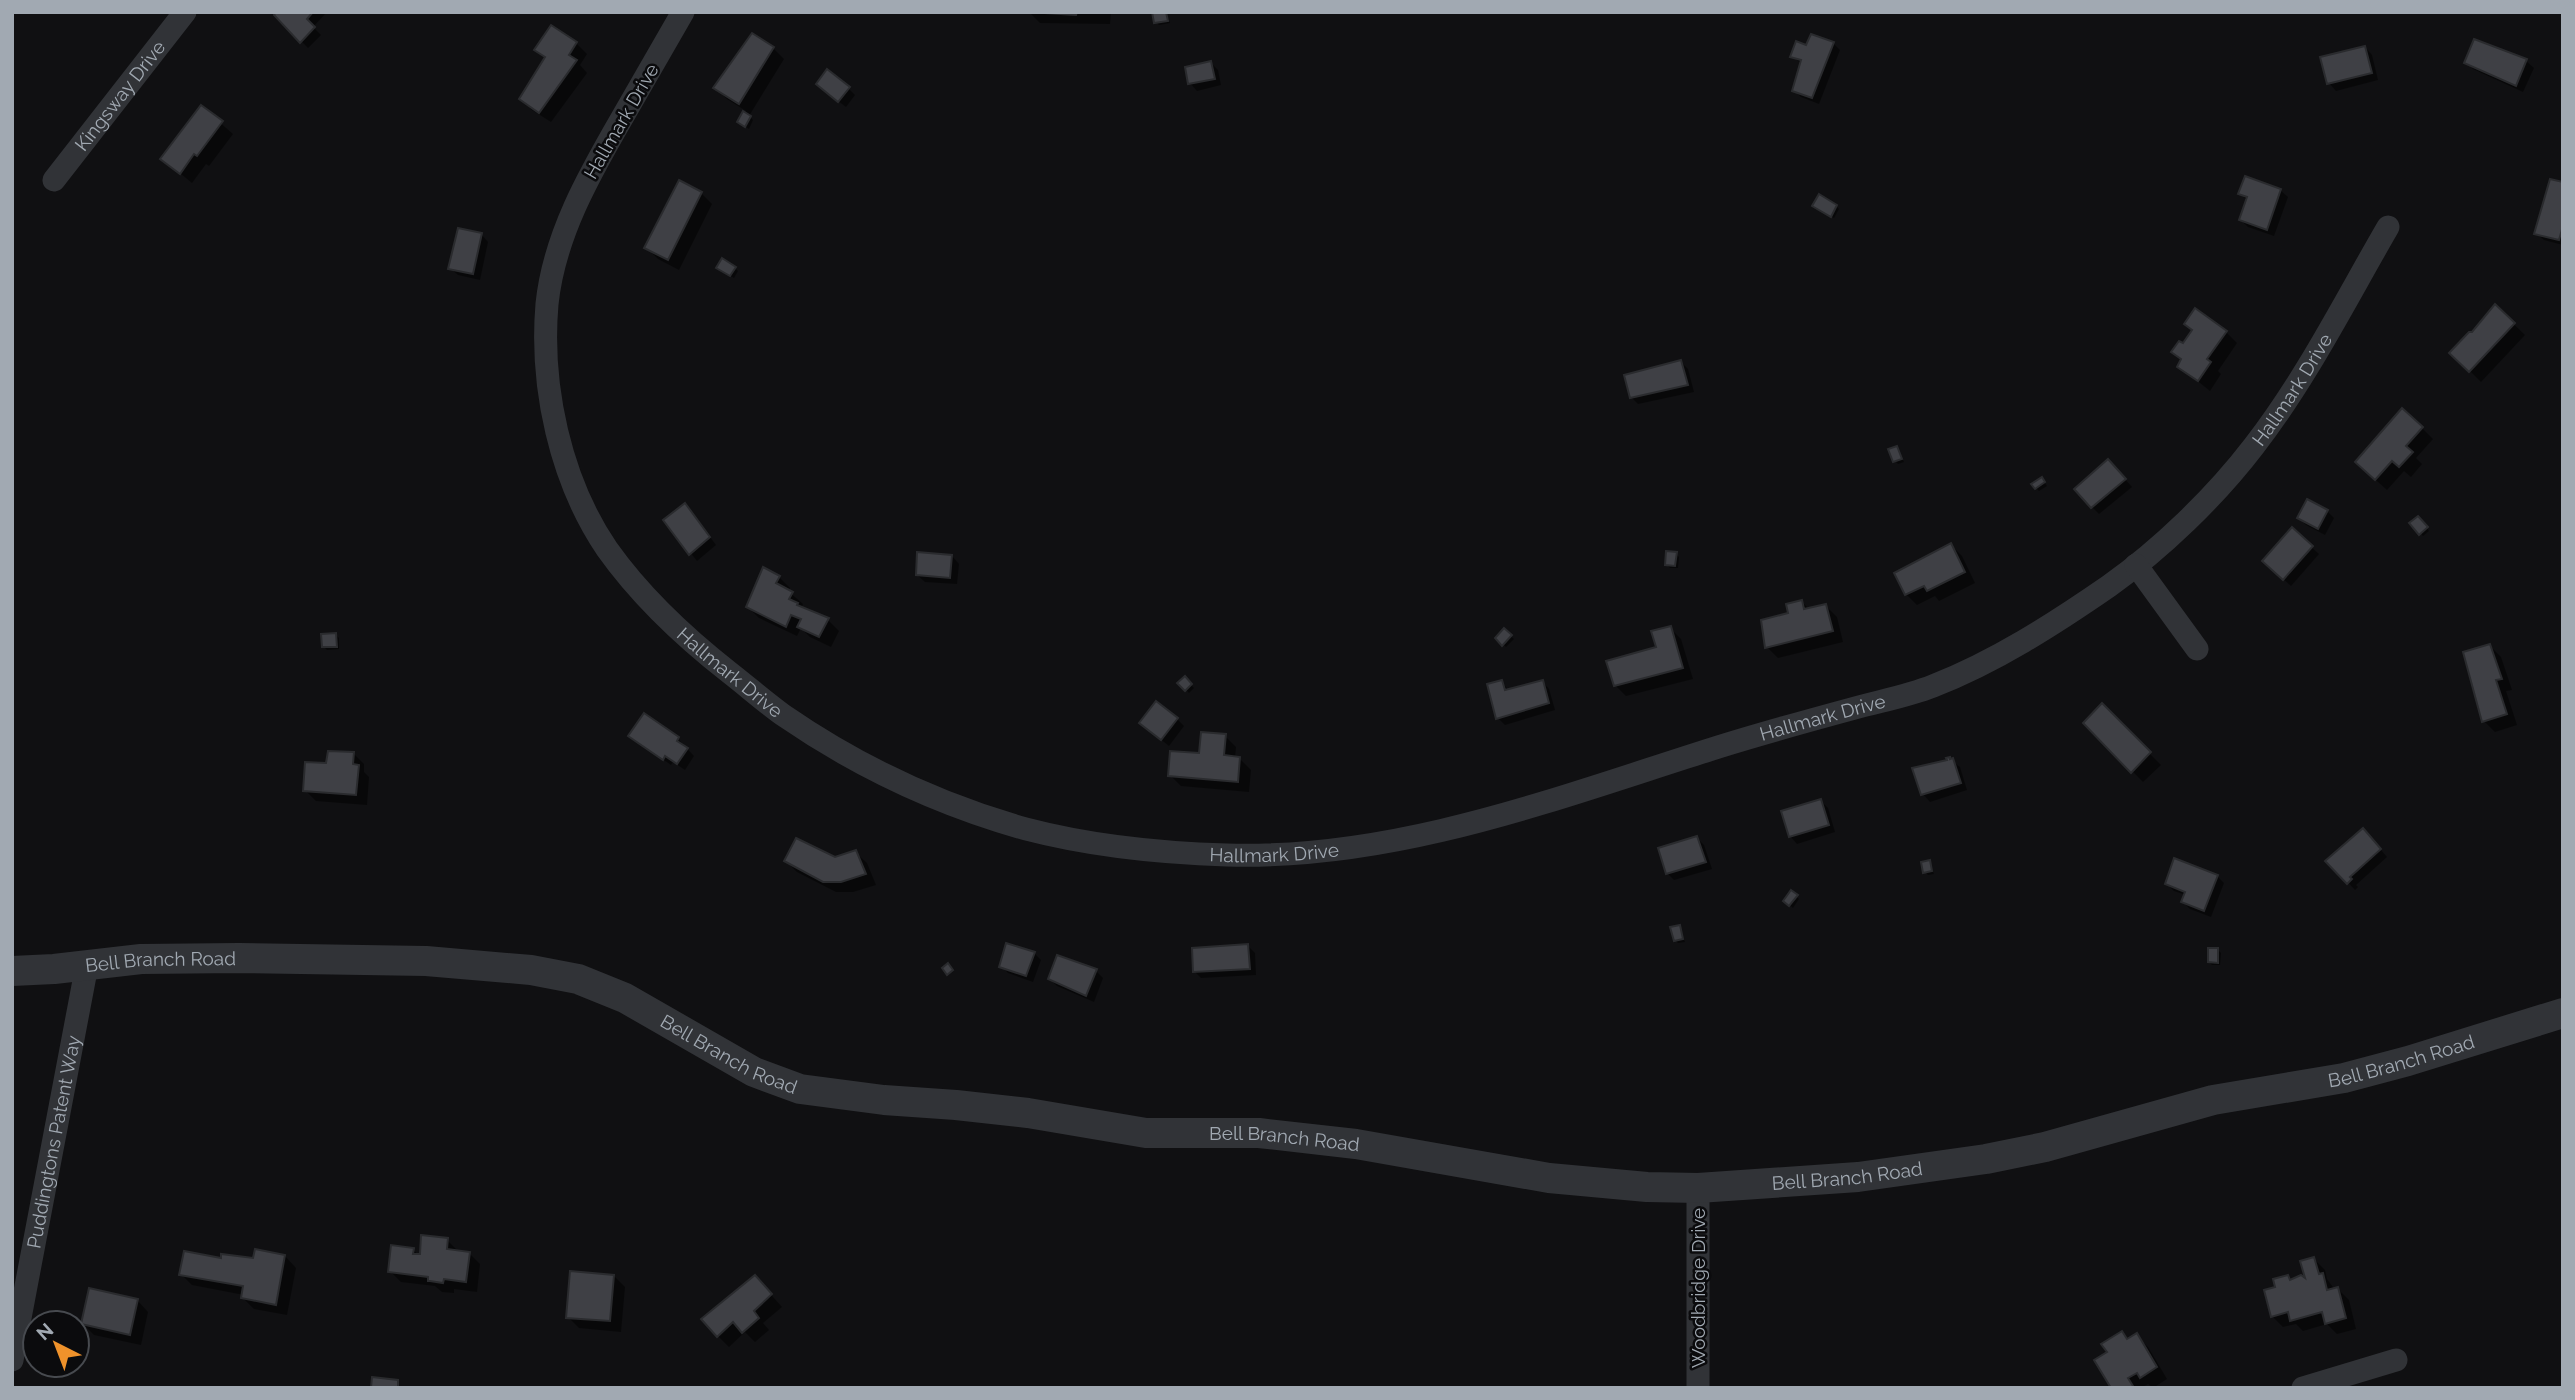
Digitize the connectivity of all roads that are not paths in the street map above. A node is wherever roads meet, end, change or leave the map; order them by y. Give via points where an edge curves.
1 (186, 12) edge
2 (683, 12) edge
3 (54, 180) dead end
4 (2388, 228) dead end
5 (2136, 565) junction
6 (2197, 649) dead end
7 (87, 965) junction
8 (12, 971) edge
9 (2563, 1013) edge
10 (1698, 1188) junction
11 (12, 1360) edge
12 (2396, 1360) dead end
13 (1698, 1388) edge
14 (2303, 1388) edge

1 - 3 street, Kingsway Drive
2 - 5 street, Hallmark Drive via 581,190 562,243 548,296 546,340 561,446 573,483 606,547 673,625 782,714 917,791 1028,829 1109,845 1234,855 1397,842 1511,813 1760,734 1931,687 2045,628
4 - 5 street, Hallmark Drive via 2286,401 2253,447 2216,490
5 - 6 street
7 - 8 street, Bell Branch Road
7 - 10 street, Bell Branch Road via 141,959 239,958 426,961 531,970 578,979 625,998 754,1072 800,1089 1028,1113 1146,1133 1259,1133 1356,1144 1549,1178
7 - 11 street, Puddingtons Patent Way
9 - 10 street, Bell Branch Road via 2395,1065 2213,1100 1986,1159 1858,1177
10 - 13 street, Woodbridge Drive
12 - 14 street

